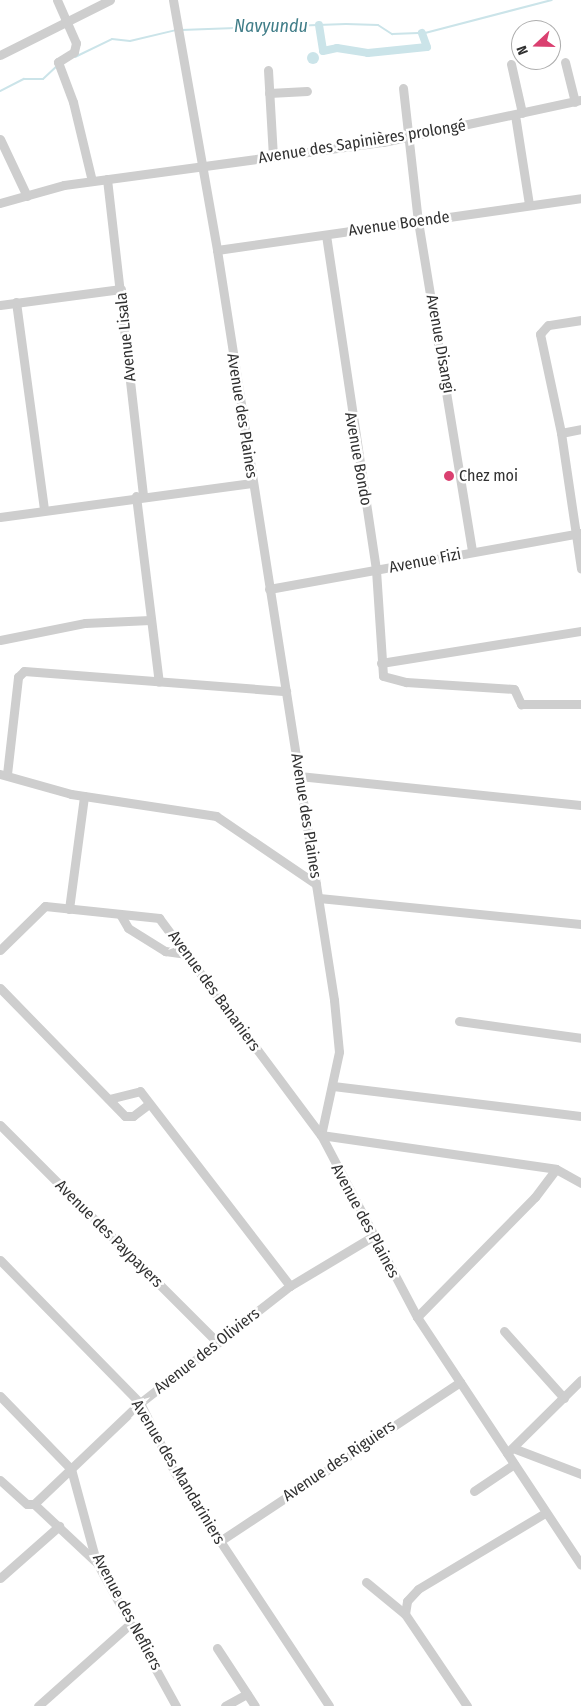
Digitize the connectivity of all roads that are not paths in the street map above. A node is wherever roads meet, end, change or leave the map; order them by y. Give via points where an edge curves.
1 (57, 0) edge
2 (110, 0) edge
3 (173, 0) edge
4 (66, 24) junction
5 (0, 55) edge
6 (565, 62) dead end
7 (510, 64) dead end
8 (268, 70) dead end
9 (403, 88) dead end
10 (307, 91) dead end
11 (269, 93) junction
12 (579, 102) edge
13 (518, 114) junction
14 (408, 137) junction
15 (0, 139) edge
16 (273, 157) junction
17 (201, 168) junction
18 (107, 179) junction
19 (92, 182) junction
20 (27, 196) junction
21 (581, 198) edge
22 (0, 203) edge
23 (529, 204) junction
24 (418, 221) junction
25 (326, 235) junction
26 (217, 250) junction
27 (122, 290) junction
28 (16, 302) junction
29 (0, 305) edge
30 (581, 320) edge
31 (581, 429) edge
32 (561, 433) junction
33 (252, 483) junction
34 (140, 496) junction
35 (44, 510) junction
36 (0, 517) edge
37 (578, 533) edge
38 (472, 552) junction
39 (581, 569) edge
40 (376, 570) junction
41 (269, 589) junction
42 (150, 620) junction
43 (581, 631) edge
44 (0, 640) edge
45 (381, 663) junction
46 (159, 682) junction
47 (286, 691) junction
48 (581, 704) edge
49 (3, 774) edge
50 (299, 776) junction
51 (84, 796) junction
52 (581, 805) edge
53 (316, 884) junction
54 (319, 898) junction
55 (69, 909) junction
56 (120, 914) junction
57 (581, 924) edge
58 (0, 950) edge
59 (187, 954) junction
60 (0, 988) edge
61 (459, 1021) dead end
62 (581, 1038) edge
63 (333, 1086) junction
64 (109, 1099) junction
65 (149, 1104) junction
66 (581, 1116) edge
67 (0, 1125) edge
68 (321, 1135) junction
69 (556, 1169) junction
70 (581, 1183) edge
71 (372, 1237) junction
72 (0, 1260) edge
73 (290, 1286) junction
74 (417, 1317) junction
75 (504, 1332) dead end
76 (218, 1343) junction
77 (581, 1380) edge
78 (460, 1382) junction
79 (0, 1396) edge
80 (564, 1398) junction
81 (140, 1403) junction
82 (510, 1451) junction
83 (514, 1464) junction
84 (71, 1469) junction
85 (581, 1474) edge
86 (0, 1480) edge
87 (474, 1491) dead end
88 (34, 1504) junction
89 (546, 1513) junction
90 (59, 1526) junction
91 (220, 1541) junction
92 (96, 1562) junction
93 (581, 1565) edge
94 (0, 1578) edge
95 (366, 1582) dead end
96 (405, 1614) junction
97 (130, 1624) junction
98 (218, 1648) dead end
99 (247, 1694) junction
100 (38, 1706) edge
101 (176, 1706) edge
102 (225, 1706) edge
103 (255, 1706) edge
104 (329, 1706) edge
105 (467, 1706) edge

1 - 4 street
2 - 4 street
3 - 17 street, Avenue des Plaines
4 - 5 street
4 - 19 street via 76,49 59,65 74,102
6 - 12 street
7 - 13 street
8 - 11 street
9 - 14 street, Avenue Disangi
10 - 11 street
11 - 16 street
12 - 13 street, Avenue des Sapinières prolongé
13 - 14 street, Avenue des Sapinières prolongé
13 - 23 street
14 - 16 street, Avenue des Sapinières prolongé
14 - 24 street, Avenue Disangi
15 - 20 street
16 - 17 street, Avenue des Sapinières prolongé
17 - 18 street, Avenue des Sapinières prolongé
17 - 26 street, Avenue des Plaines
18 - 19 street, Avenue des Sapinières prolongé
18 - 27 street, Avenue Lisala
19 - 20 street, Avenue des Sapinières prolongé
20 - 22 street, Avenue des Sapinières prolongé
21 - 23 street, Avenue Boende
23 - 24 street, Avenue Boende
24 - 25 street, Avenue Boende
24 - 38 street, Avenue Disangi
25 - 26 street, Avenue Boende
25 - 40 street, Avenue Bondo
26 - 33 street, Avenue des Plaines
27 - 28 street
27 - 34 street, Avenue Lisala
28 - 29 street
28 - 35 street
30 - 32 street via 548,326 540,338
31 - 32 street
32 - 37 street
33 - 34 street
33 - 41 street, Avenue des Plaines
34 - 35 street
34 - 42 street, Avenue Lisala
35 - 36 street
37 - 38 street, Avenue Fizi
37 - 39 street
38 - 40 street, Avenue Fizi
40 - 41 street, Avenue Fizi
40 - 45 street, Avenue Bondo
41 - 47 street, Avenue des Plaines
42 - 44 street via 85,623
42 - 46 street, Avenue Lisala
43 - 45 street
45 - 48 street, Avenue Bondo via 383,676 390,679 514,688 521,704
46 - 47 street
46 - 49 street via 24,671 18,677
47 - 50 street, Avenue des Plaines
49 - 51 street
50 - 52 street
50 - 53 street, Avenue des Plaines
51 - 53 street via 222,818
51 - 55 street
53 - 54 street, Avenue des Plaines
54 - 57 street
54 - 63 street, Avenue des Plaines via 339,1052
55 - 56 street, Avenue des Bananiers
55 - 58 street, Avenue des Bananiers via 42,907
56 - 59 street via 128,928 166,951
56 - 59 street, Avenue des Bananiers via 159,918
59 - 68 street, Avenue des Bananiers
60 - 64 street
61 - 62 street
63 - 66 street
63 - 68 street, Avenue des Plaines
64 - 65 street via 138,1091
64 - 65 street via 129,1117
65 - 73 street
67 - 76 street, Avenue des Paypayers
68 - 69 street
68 - 71 street, Avenue des Plaines
69 - 70 street
69 - 74 street via 535,1197
71 - 73 street, Avenue des Oliviers
71 - 74 street, Avenue des Plaines
72 - 81 street, Avenue des Mandariniers
73 - 76 street, Avenue des Oliviers
74 - 78 street, Avenue des Plaines
75 - 80 street
76 - 81 street, Avenue des Oliviers
77 - 80 street
78 - 82 street, Avenue des Plaines
78 - 91 street, Avenue des Riguiers
79 - 84 street, Avenue des Nefliers
80 - 82 street
81 - 84 street, Avenue des Oliviers
81 - 91 street, Avenue des Mandariniers via 175,1473
82 - 83 street, Avenue des Plaines
82 - 85 street
83 - 87 street
83 - 89 street, Avenue des Plaines
84 - 88 street, Avenue des Oliviers
84 - 92 street, Avenue des Nefliers
86 - 88 street via 27,1504
88 - 90 street
89 - 93 street, Avenue des Plaines
89 - 96 street via 418,1588 406,1601
90 - 92 street
90 - 94 street
91 - 104 street, Avenue des Mandariniers
92 - 97 street, Avenue des Nefliers
95 - 96 street
96 - 105 street
97 - 100 street
97 - 101 street, Avenue des Nefliers
98 - 99 street
99 - 102 street
99 - 103 street

